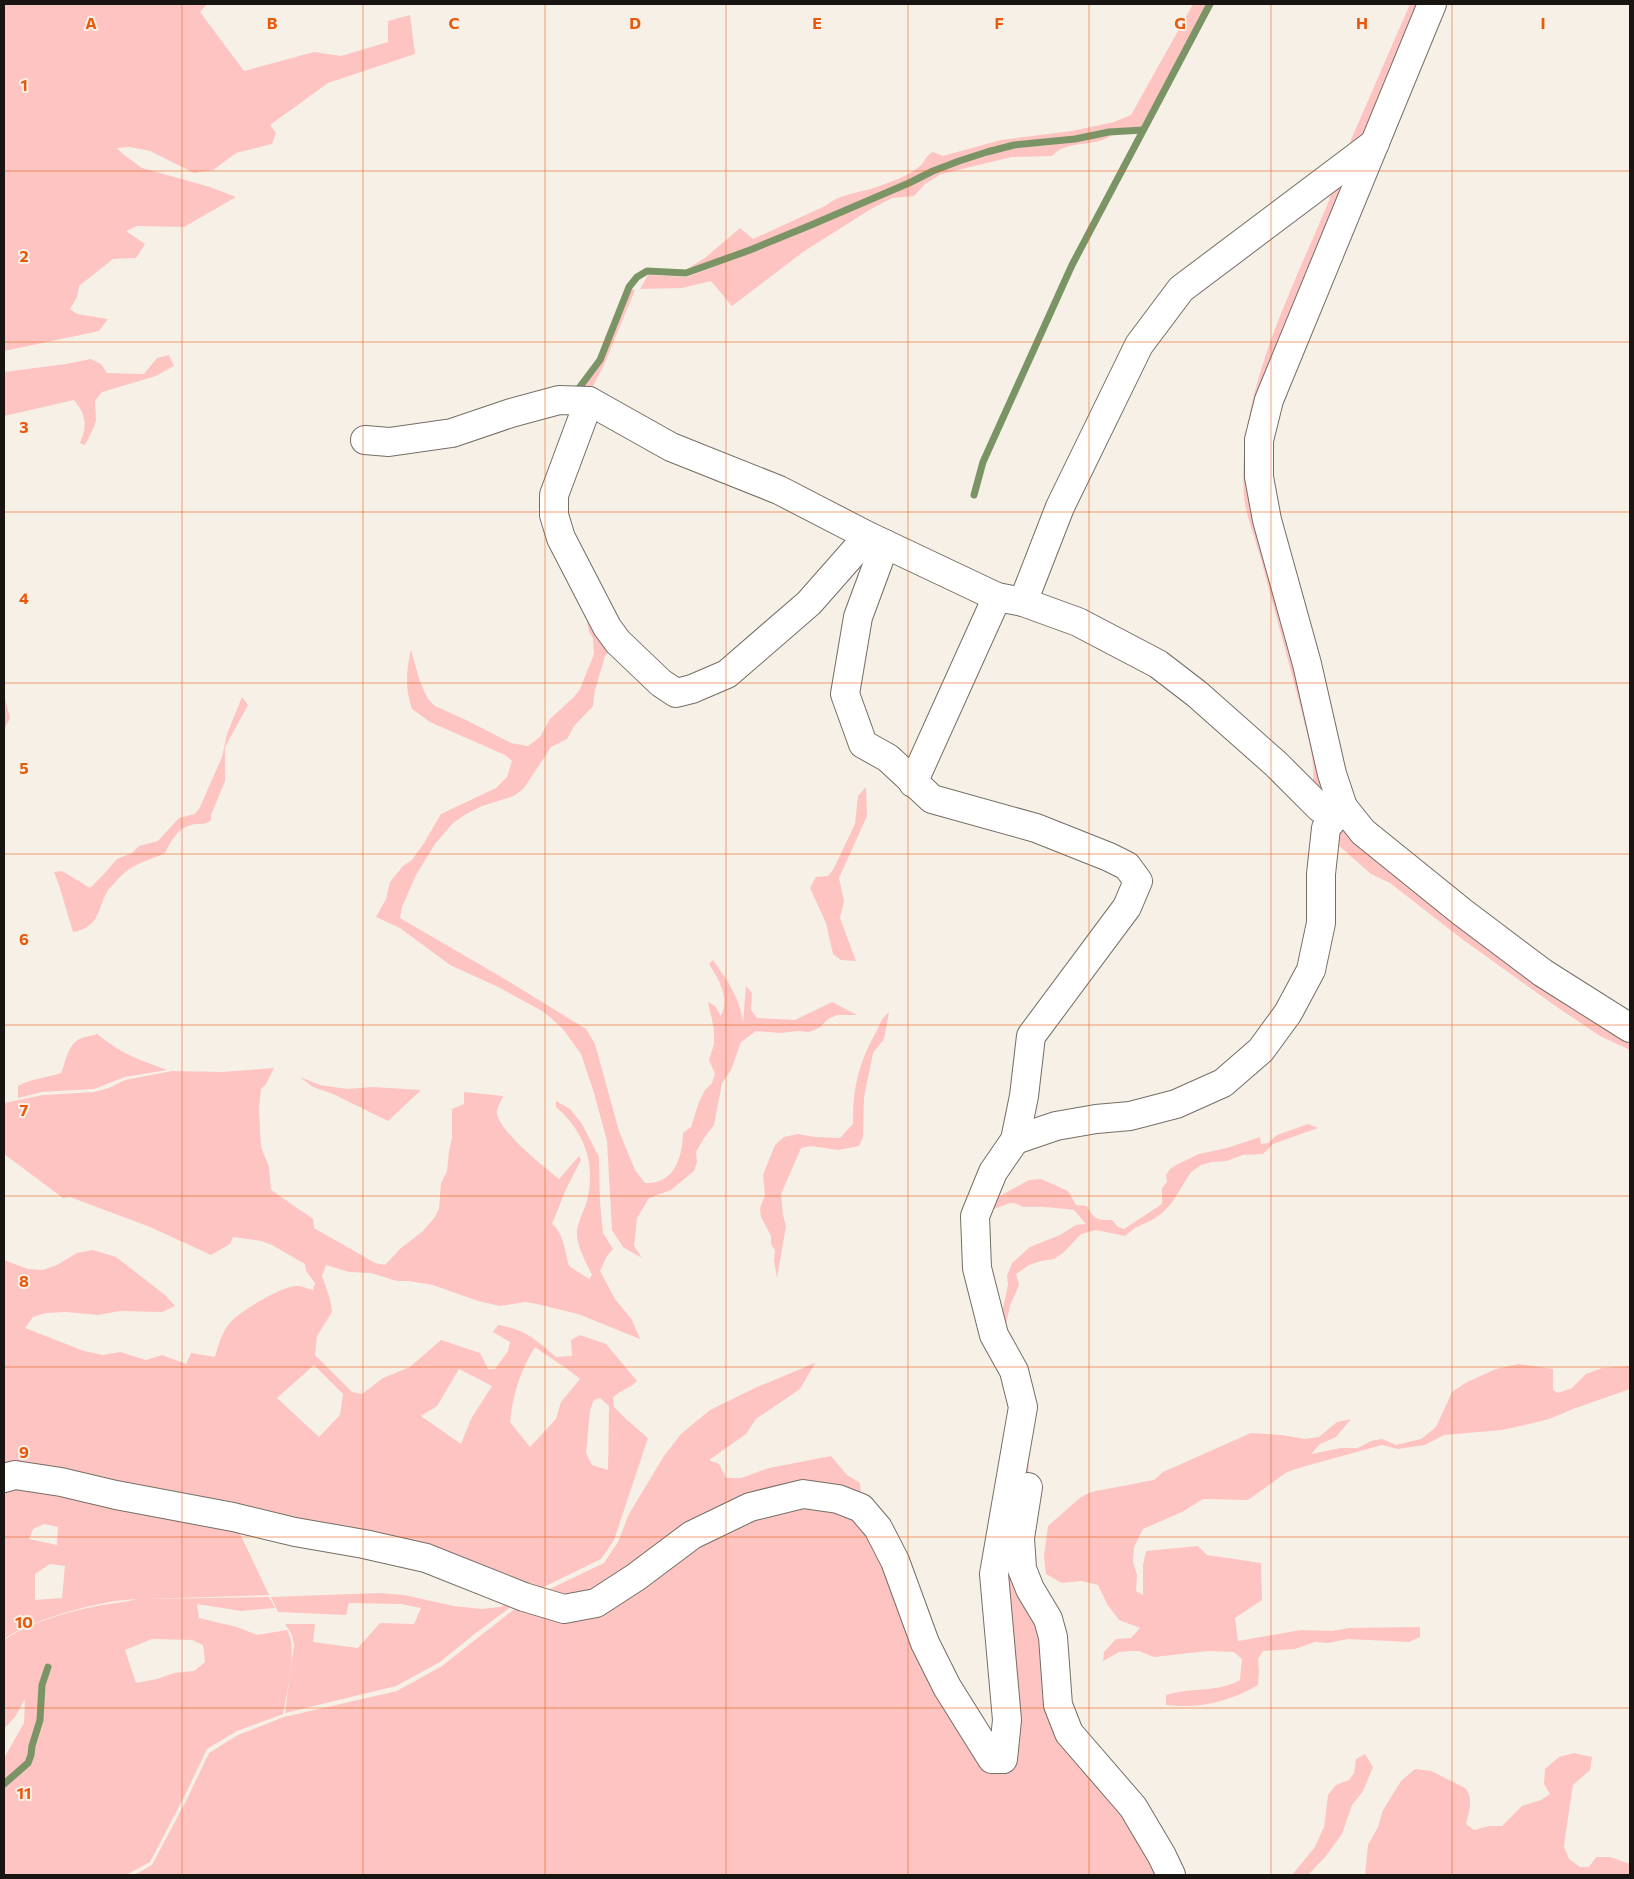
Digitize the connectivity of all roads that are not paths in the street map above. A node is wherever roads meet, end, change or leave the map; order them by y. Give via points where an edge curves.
1 (1432, 4) edge
2 (1375, 143) junction
3 (589, 401) junction
4 (365, 440) dead end
5 (877, 540) junction
6 (997, 597) junction
7 (1024, 602) junction
8 (913, 783) junction
9 (1344, 807) junction
10 (1630, 1028) edge
11 (1015, 1140) junction
12 (1023, 1408) junction
13 (4, 1478) edge
14 (1171, 1875) edge

1 - 2 street
2 - 7 street via 1181,289 1138,345 1060,507
2 - 9 street via 1269,400 1259,440 1259,477 1267,520 1307,664 1332,774
3 - 4 street via 559,400 452,433 389,442
3 - 5 street via 671,446 779,490
3 - 5 street via 554,494 554,515 561,538 607,627 618,642 676,693 726,674
5 - 6 street
5 - 8 street via 858,617 845,694 863,744 888,758
6 - 7 street
6 - 8 street
7 - 9 street via 1078,622 1158,664 1198,694 1320,808
8 - 11 street via 932,799 1036,828 1109,857 1127,866 1138,881 1127,907 1031,1036
9 - 10 street via 1363,832 1462,912 1543,973
9 - 11 street via 1326,828 1320,874 1321,923 1311,970 1262,1050 1223,1083 1176,1104 1130,1116 1056,1126
11 - 12 street via 993,1172 975,1216 977,1268 994,1336 1014,1371
12 - 13 street via 994,1574 1007,1720 1003,1760 992,1759 948,1687 925,1643 895,1560 878,1528 861,1508 838,1499 804,1494 750,1507 692,1535 596,1603 564,1609 524,1598 417,1556 61,1482 15,1475
12 - 14 street via 1031,1427 1033,1452 1020,1538 1022,1569 1048,1619 1053,1637 1058,1705 1070,1733 1133,1808

